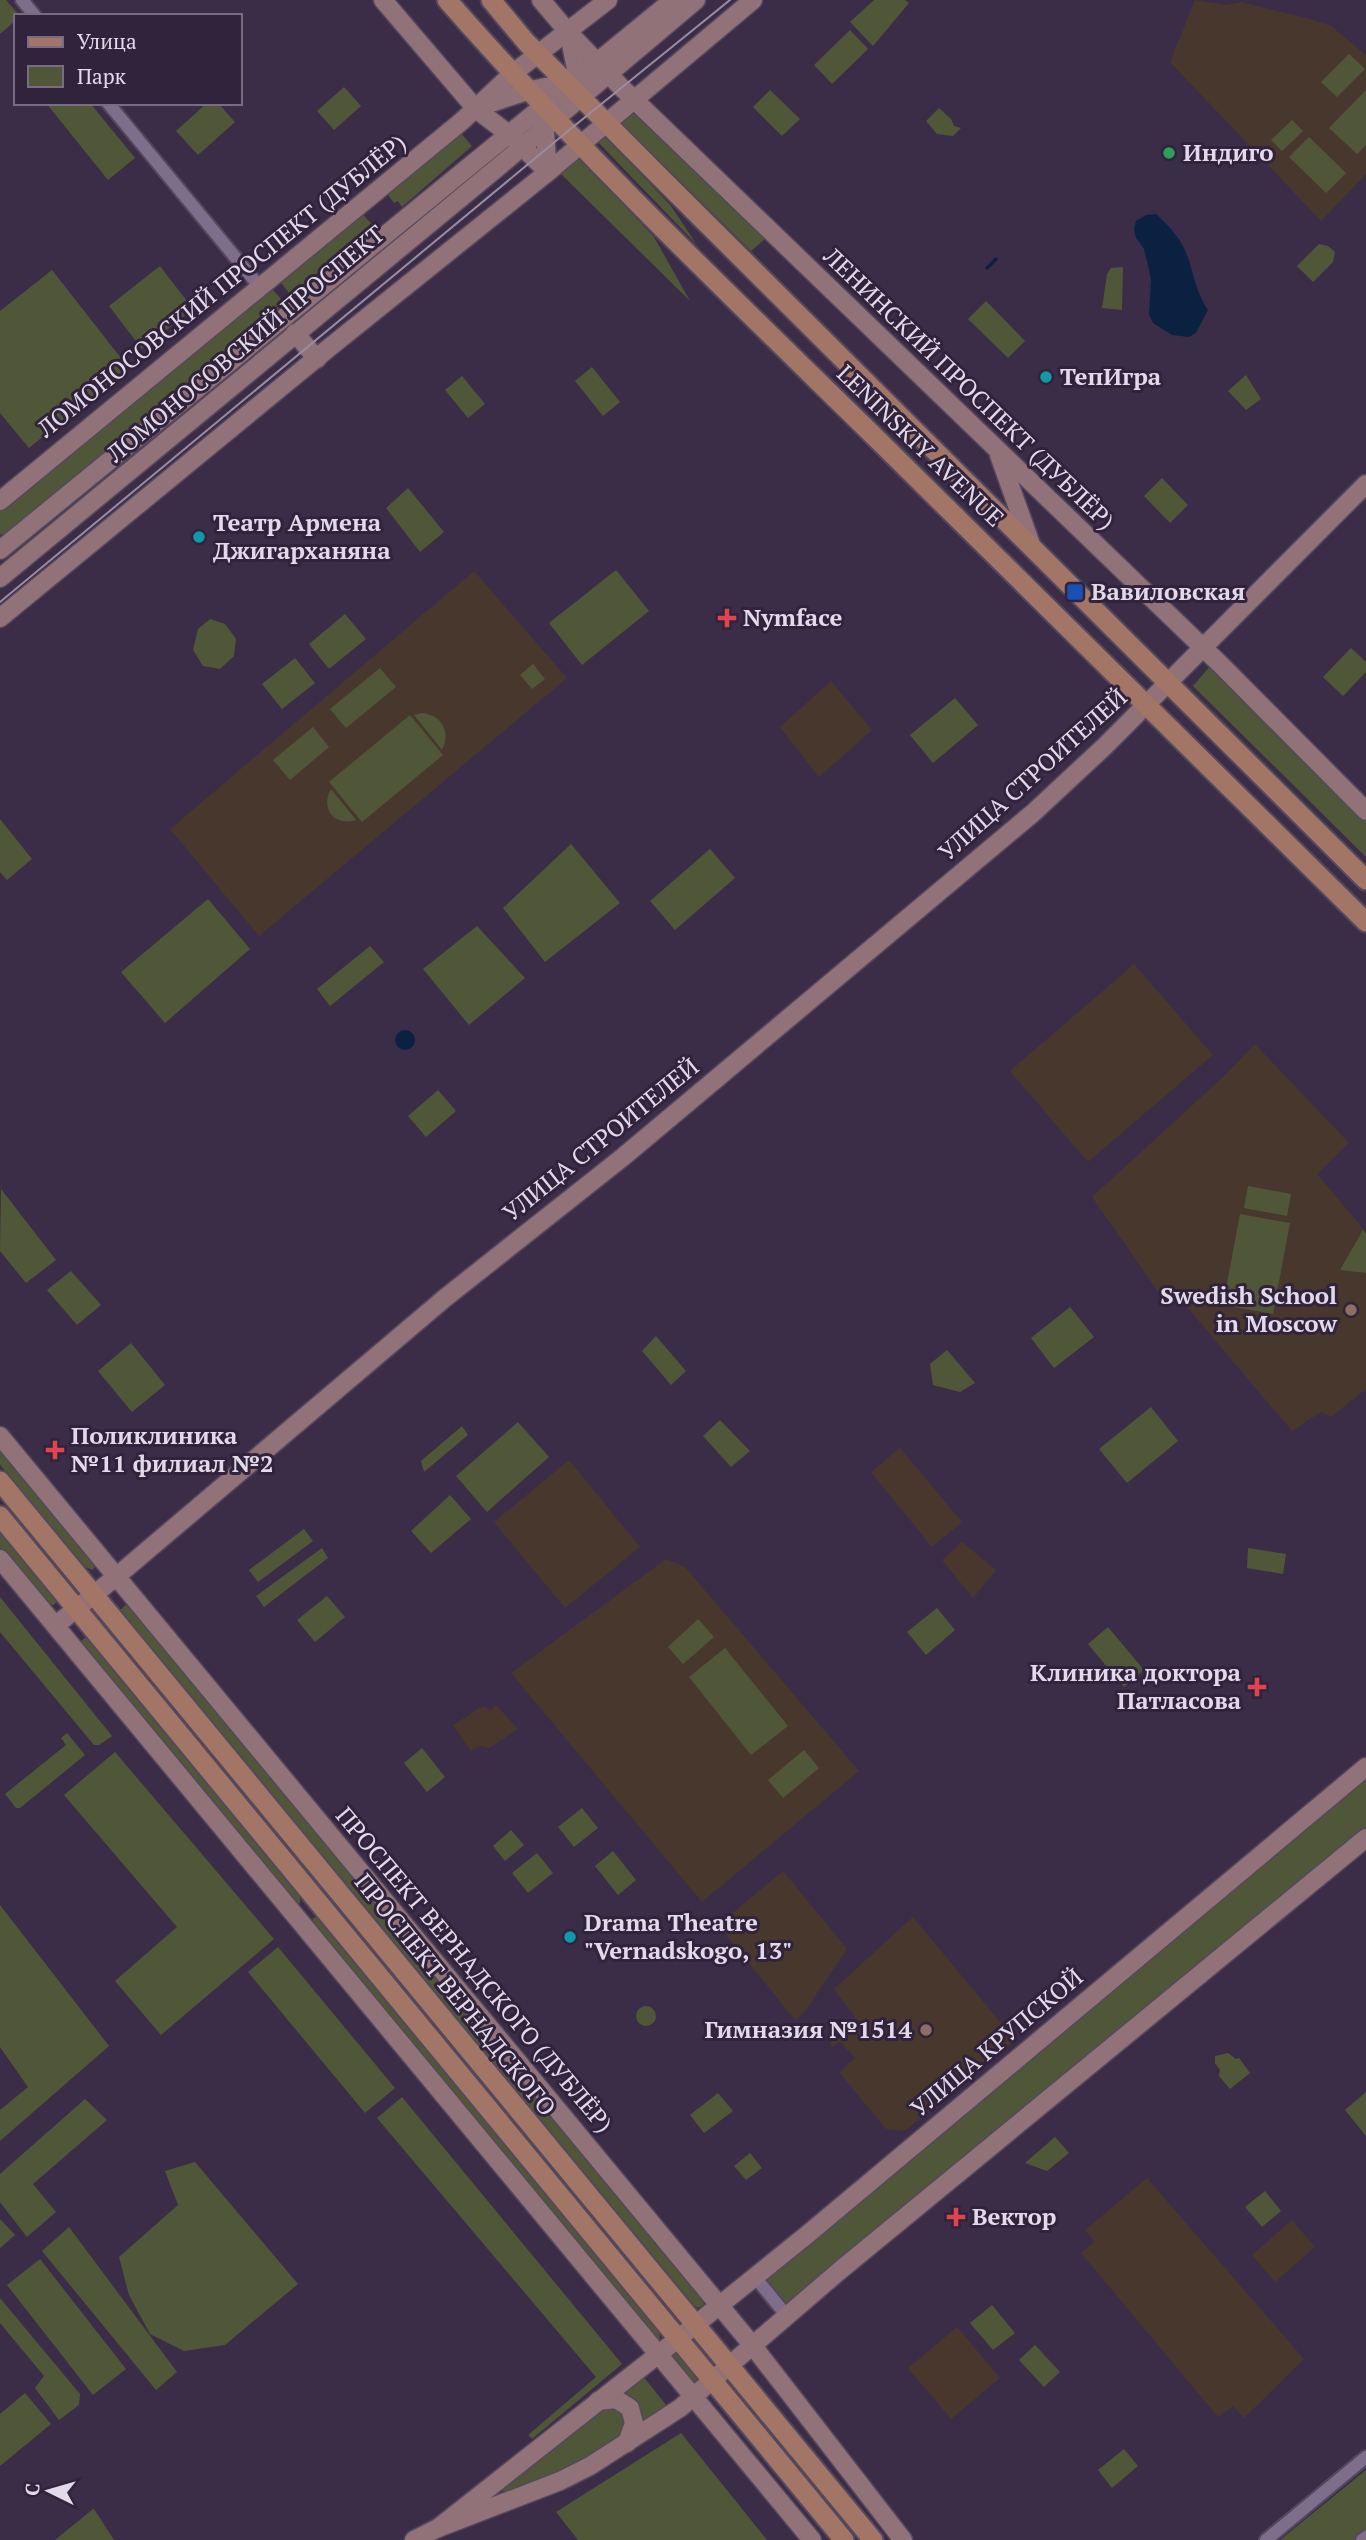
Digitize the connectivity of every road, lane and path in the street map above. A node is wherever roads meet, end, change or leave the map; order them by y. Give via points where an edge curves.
1 (22, 0) edge
2 (383, 0) edge
3 (447, 0) edge
4 (491, 0) edge
5 (541, 0) edge
6 (608, 0) edge
7 (673, 0) edge
8 (696, 0) edge
9 (753, 0) edge
10 (33, 14) edge
11 (568, 32) junction
12 (539, 54) junction
13 (603, 68) junction
14 (512, 74) junction
15 (577, 86) junction
16 (529, 92) junction
17 (635, 99) junction
18 (110, 105) edge
19 (475, 109) junction
20 (548, 117) junction
21 (607, 123) junction
22 (516, 141) junction
23 (581, 144) junction
24 (548, 172) junction
25 (259, 286) junction
26 (295, 333) junction
27 (317, 359) junction
28 (230, 362) junction
29 (242, 377) junction
30 (997, 449) junction
31 (1366, 484) edge
32 (0, 501) edge
33 (9, 537) edge
34 (1032, 547) junction
35 (0, 550) edge
36 (4, 571) edge
37 (0, 618) edge
38 (1203, 648) junction
39 (1168, 683) junction
40 (1148, 703) junction
41 (1366, 811) edge
42 (1366, 880) edge
43 (1366, 922) edge
44 (0, 1436) edge
45 (0, 1481) edge
46 (0, 1516) edge
47 (0, 1559) edge
48 (117, 1576) junction
49 (94, 1594) junction
50 (77, 1608) junction
51 (56, 1625) junction
52 (1366, 1767) edge
53 (1366, 1839) edge
54 (306, 1886) junction
55 (306, 1928) junction
56 (755, 2277) junction
57 (719, 2306) junction
58 (787, 2316) junction
59 (696, 2325) junction
60 (679, 2338) junction
61 (753, 2346) junction
62 (657, 2354) junction
63 (730, 2366) junction
64 (713, 2380) junction
65 (693, 2398) junction
66 (598, 2401) junction
67 (626, 2443) junction
68 (1366, 2457) edge
69 (438, 2528) junction
70 (414, 2540) edge
71 (811, 2540) edge
72 (844, 2540) edge
73 (873, 2540) edge
74 (904, 2540) edge
75 (1266, 2540) edge

1 - 10 street
2 - 19 street
3 - 14 main road, LENINSKIY AVENUE
4 - 12 main road, LENINSKIY AVENUE
5 - 11 street, ЛЕНИНСКИЙ ПРОСПЕКТ (ДУБЛЁР)
6 - 11 street
7 - 13 street
8 - 13 street
9 - 17 street
11 - 12 street
11 - 13 street, ЛЕНИНСКИЙ ПРОСПЕКТ (ДУБЛЁР)
11 - 15 street
12 - 14 street
12 - 15 main road, LENINSKIY AVENUE
13 - 15 street
13 - 17 street, ЛЕНИНСКИЙ ПРОСПЕКТ (ДУБЛЁР)
14 - 16 main road, LENINSKIY AVENUE
14 - 19 street, ЛОМОНОСОВСКИЙ ПРОСПЕКТ (ДУБЛЁР)
15 - 16 street
15 - 20 street
15 - 21 main road, LENINSKIY AVENUE
16 - 19 street
16 - 20 main road, LENINSKIY AVENUE
17 - 21 street
17 - 30 street, ЛЕНИНСКИЙ ПРОСПЕКТ (ДУБЛЁР)
18 - 25 street
19 - 22 street
19 - 25 street, ЛОМОНОСОВСКИЙ ПРОСПЕКТ (ДУБЛЁР)
20 - 22 street
20 - 23 main road, LENINSKIY AVENUE
20 - 24 street
21 - 23 street
21 - 34 main road, LENINSKIY AVENUE
22 - 24 street
22 - 26 street, ЛОМОНОСОВСКИЙ ПРОСПЕКТ
22 - 28 street, ЛОМОНОСОВСКИЙ ПРОСПЕКТ
23 - 24 street
23 - 40 main road, LENINSKIY AVENUE
24 - 27 street
25 - 32 street, ЛОМОНОСОВСКИЙ ПРОСПЕКТ (ДУБЛЁР)
26 - 27 street
26 - 29 street, ЛОМОНОСОВСКИЙ ПРОСПЕКТ
27 - 37 street
28 - 29 street via 242,364
28 - 33 street, ЛОМОНОСОВСКИЙ ПРОСПЕКТ
29 - 36 street, ЛОМОНОСОВСКИЙ ПРОСПЕКТ
30 - 34 street
30 - 38 street, ЛЕНИНСКИЙ ПРОСПЕКТ (ДУБЛЁР)
31 - 38 street, УЛИЦА СТРОИТЕЛЕЙ
33 - 35 street, ЛОМОНОСОВСКИЙ ПРОСПЕКТ
34 - 39 main road, LENINSKIY AVENUE
38 - 39 street, УЛИЦА СТРОИТЕЛЕЙ
38 - 41 street, ЛЕНИНСКИЙ ПРОСПЕКТ (ДУБЛЁР)
39 - 40 street, УЛИЦА СТРОИТЕЛЕЙ
39 - 42 main road, LENINSKIY AVENUE
40 - 43 main road, LENINSKIY AVENUE
40 - 48 street, УЛИЦА СТРОИТЕЛЕЙ via 1033,813 623,1157 445,1298
44 - 48 street, ПРОСПЕКТ ВЕРНАДСКОГО (ДУБЛЁР)
45 - 49 main road, ПРОСПЕКТ ВЕРНАДСКОГО
46 - 50 main road, ПРОСПЕКТ ВЕРНАДСКОГО
47 - 51 street
48 - 49 street, УЛИЦА СТРОИТЕЛЕЙ
48 - 57 street, ПРОСПЕКТ ВЕРНАДСКОГО (ДУБЛЁР)
49 - 50 street, УЛИЦА СТРОИТЕЛЕЙ
49 - 59 main road, ПРОСПЕКТ ВЕРНАДСКОГО
50 - 51 street, УЛИЦА СТРОИТЕЛЕЙ
50 - 54 main road, ПРОСПЕКТ ВЕРНАДСКОГО
51 - 55 street
52 - 56 street, УЛИЦА КРУПСКОЙ
53 - 58 street
54 - 55 street
54 - 60 main road, ПРОСПЕКТ ВЕРНАДСКОГО
55 - 62 street
56 - 57 street, УЛИЦА КРУПСКОЙ
56 - 58 street
57 - 59 street, УЛИЦА КРУПСКОЙ
57 - 61 street, ПРОСПЕКТ ВЕРНАДСКОГО (ДУБЛЁР)
58 - 61 street
59 - 60 street, УЛИЦА КРУПСКОЙ
59 - 63 main road, ПРОСПЕКТ ВЕРНАДСКОГО
60 - 62 street, УЛИЦА КРУПСКОЙ
60 - 64 main road, ПРОСПЕКТ ВЕРНАДСКОГО
61 - 63 street
61 - 74 street, ПРОСПЕКТ ВЕРНАДСКОГО (ДУБЛЁР)
62 - 65 street
62 - 66 street, УЛИЦА КРУПСКОЙ
63 - 64 street
63 - 73 main road, ПРОСПЕКТ ВЕРНАДСКОГО
64 - 65 street
64 - 72 main road, ПРОСПЕКТ ВЕРНАДСКОГО
65 - 67 street
65 - 71 street
66 - 67 street via 616,2399 630,2408 634,2423
66 - 69 street, УЛИЦА КРУПСКОЙ
67 - 69 street via 560,2481
68 - 75 street
69 - 70 street

